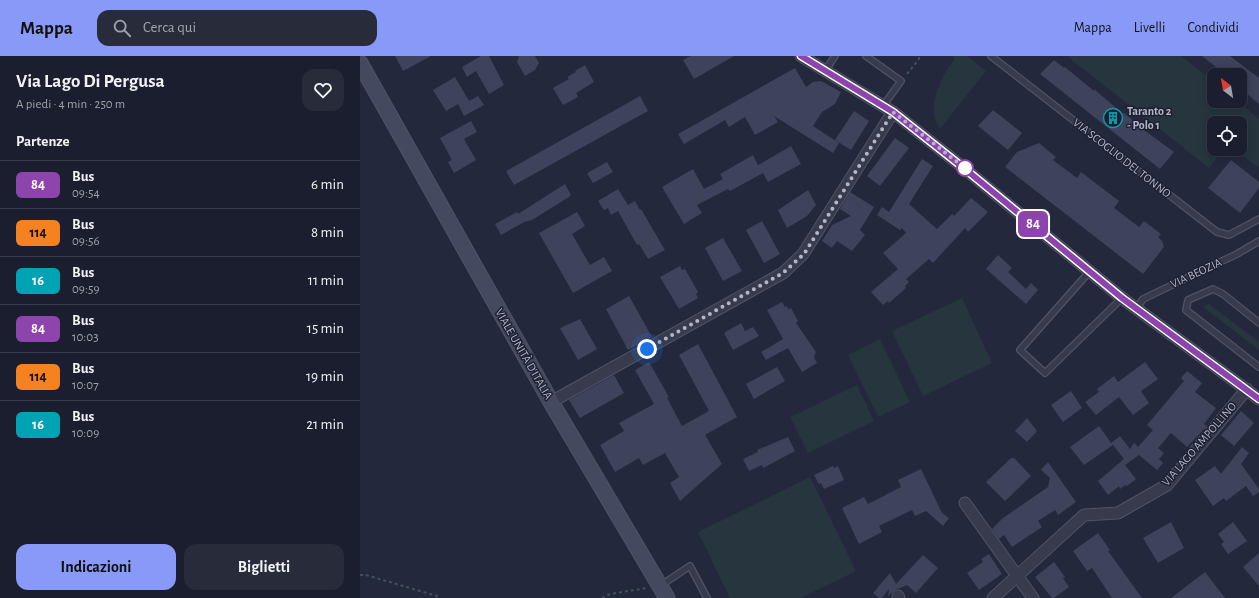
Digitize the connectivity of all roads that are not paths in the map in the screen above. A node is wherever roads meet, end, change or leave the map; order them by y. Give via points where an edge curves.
1 (801, 56) edge
2 (835, 56) edge
3 (866, 56) edge
4 (991, 56) edge
5 (360, 63) edge
6 (825, 71) junction
7 (360, 77) edge
8 (883, 106) junction
9 (385, 108) junction
10 (893, 112) junction
11 (1259, 219) edge
12 (1259, 241) edge
13 (1090, 271) junction
14 (1122, 298) junction
15 (1136, 309) junction
16 (1259, 323) edge
17 (1259, 367) edge
18 (1247, 389) junction
19 (1259, 399) edge
20 (551, 402) junction
21 (965, 503) dead end
22 (1017, 576) junction
23 (663, 592) edge
24 (707, 598) edge
25 (992, 598) edge
26 (1033, 598) edge

1 - 6 street
2 - 6 lane
3 - 8 lane via 901,81
4 - 11 lane, VIA SCOGLIO DEL TONNO via 1216,232 1229,235
5 - 9 main road
6 - 8 street
7 - 9 main road
8 - 10 street
9 - 20 main road, VIALE UNITÀ D'ITALIA
10 - 13 street
10 - 20 street via 804,254 783,273
12 - 15 lane, VIA BEOZIA via 1144,299
13 - 14 street
13 - 14 lane via 1020,350 1045,373
14 - 15 street
15 - 18 street
16 - 17 lane via 1223,294 1214,290 1188,300 1186,310
18 - 19 street
18 - 22 street, VIA LAGO AMPOLLINO via 1166,485 1118,513 1084,515
20 - 23 main road, VIALE UNITÀ D'ITALIA
21 - 22 street
22 - 25 street, VIA LAGO AMPOLLINO
22 - 26 street
23 - 24 lane via 690,566

